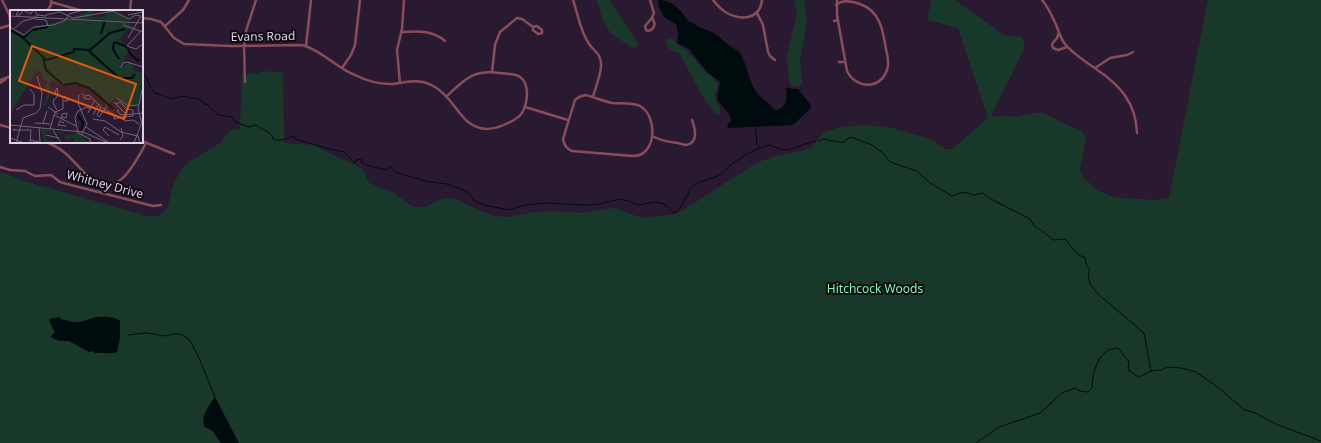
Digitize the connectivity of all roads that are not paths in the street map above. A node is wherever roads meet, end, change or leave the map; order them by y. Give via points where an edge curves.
1 (2, 0) edge
2 (131, 0) edge
3 (189, 0) edge
4 (256, 0) edge
5 (311, 0) edge
6 (360, 0) edge
7 (404, 0) edge
8 (573, 0) edge
9 (650, 0) edge
10 (713, 0) edge
11 (762, 0) edge
12 (837, 0) edge
13 (1042, 0) edge
14 (51, 1) edge
15 (836, 5) junction
16 (80, 10) edge
17 (130, 10) edge
18 (757, 13) junction
19 (143, 18) edge
20 (652, 18) junction
21 (10, 19) edge
22 (838, 20) junction
23 (834, 21) dead end
24 (10, 24) edge
25 (165, 26) junction
26 (533, 27) dead end
27 (0, 28) edge
28 (401, 32) junction
29 (1059, 32) junction
30 (445, 41) dead end
31 (244, 46) junction
32 (306, 46) junction
33 (1067, 47) junction
34 (1133, 52) dead end
35 (775, 60) dead end
36 (839, 62) dead end
37 (845, 62) junction
38 (342, 68) junction
39 (1095, 68) junction
40 (492, 72) junction
41 (10, 77) edge
42 (0, 80) edge
43 (245, 82) dead end
44 (0, 83) edge
45 (400, 83) junction
46 (446, 97) junction
47 (593, 97) junction
48 (525, 107) junction
49 (568, 120) junction
50 (692, 120) dead end
51 (0, 125) edge
52 (10, 128) edge
53 (1137, 133) dead end
54 (652, 136) junction
55 (143, 142) edge
56 (48, 143) edge
57 (146, 143) junction
58 (174, 154) dead end
59 (0, 167) edge
60 (161, 205) dead end

1 - 21 street
2 - 17 street
3 - 25 street via 183,10
4 - 31 street via 246,26
5 - 32 street
6 - 38 street via 355,46
7 - 28 street
8 - 47 street via 584,34 601,62
9 - 20 street via 654,13
10 - 18 street via 732,16 745,17
11 - 18 street
12 - 15 street
13 - 29 street
14 - 16 street
15 - 22 street
15 - 37 street via 841,2 857,2 875,14 883,30 888,66 886,73 878,82 863,85 850,76
18 - 35 street via 763,25 768,52
19 - 25 street, Evans Road via 158,21
20 - 20 street via 655,25 649,31 646,30 645,26
22 - 23 street
22 - 37 street
24 - 27 street
25 - 31 street, Evans Road via 174,38 184,44
26 - 40 street via 517,18 500,32 495,45
28 - 30 street via 428,32
28 - 45 street via 397,50
29 - 33 street
29 - 33 street via 1052,44 1053,48 1058,50
31 - 32 street, Evans Road
31 - 43 street
32 - 38 street, Evans Road
33 - 39 street
34 - 39 street via 1110,58
36 - 37 street
38 - 45 street, Evans Road via 373,81
39 - 53 street via 1114,83 1128,99 1136,116
40 - 46 street via 472,76
40 - 48 street via 511,74 522,79 527,88
41 - 42 street
41 - 44 street
45 - 46 street, Evans Road via 426,82
46 - 48 street, Evans Road via 468,122 483,129 498,128 512,122 520,116
47 - 49 street via 583,95 575,100
47 - 54 street via 612,103 634,104 642,108 648,116
48 - 49 street
49 - 54 street via 563,141 572,151 638,156 646,152
50 - 54 street via 695,137 689,144 667,142
51 - 52 street
55 - 57 street
56 - 57 street via 65,152 91,179 107,185 115,184 122,179 134,165
57 - 58 street
59 - 60 street, Whitney Drive via 25,171 35,176 51,175 67,184 153,206

